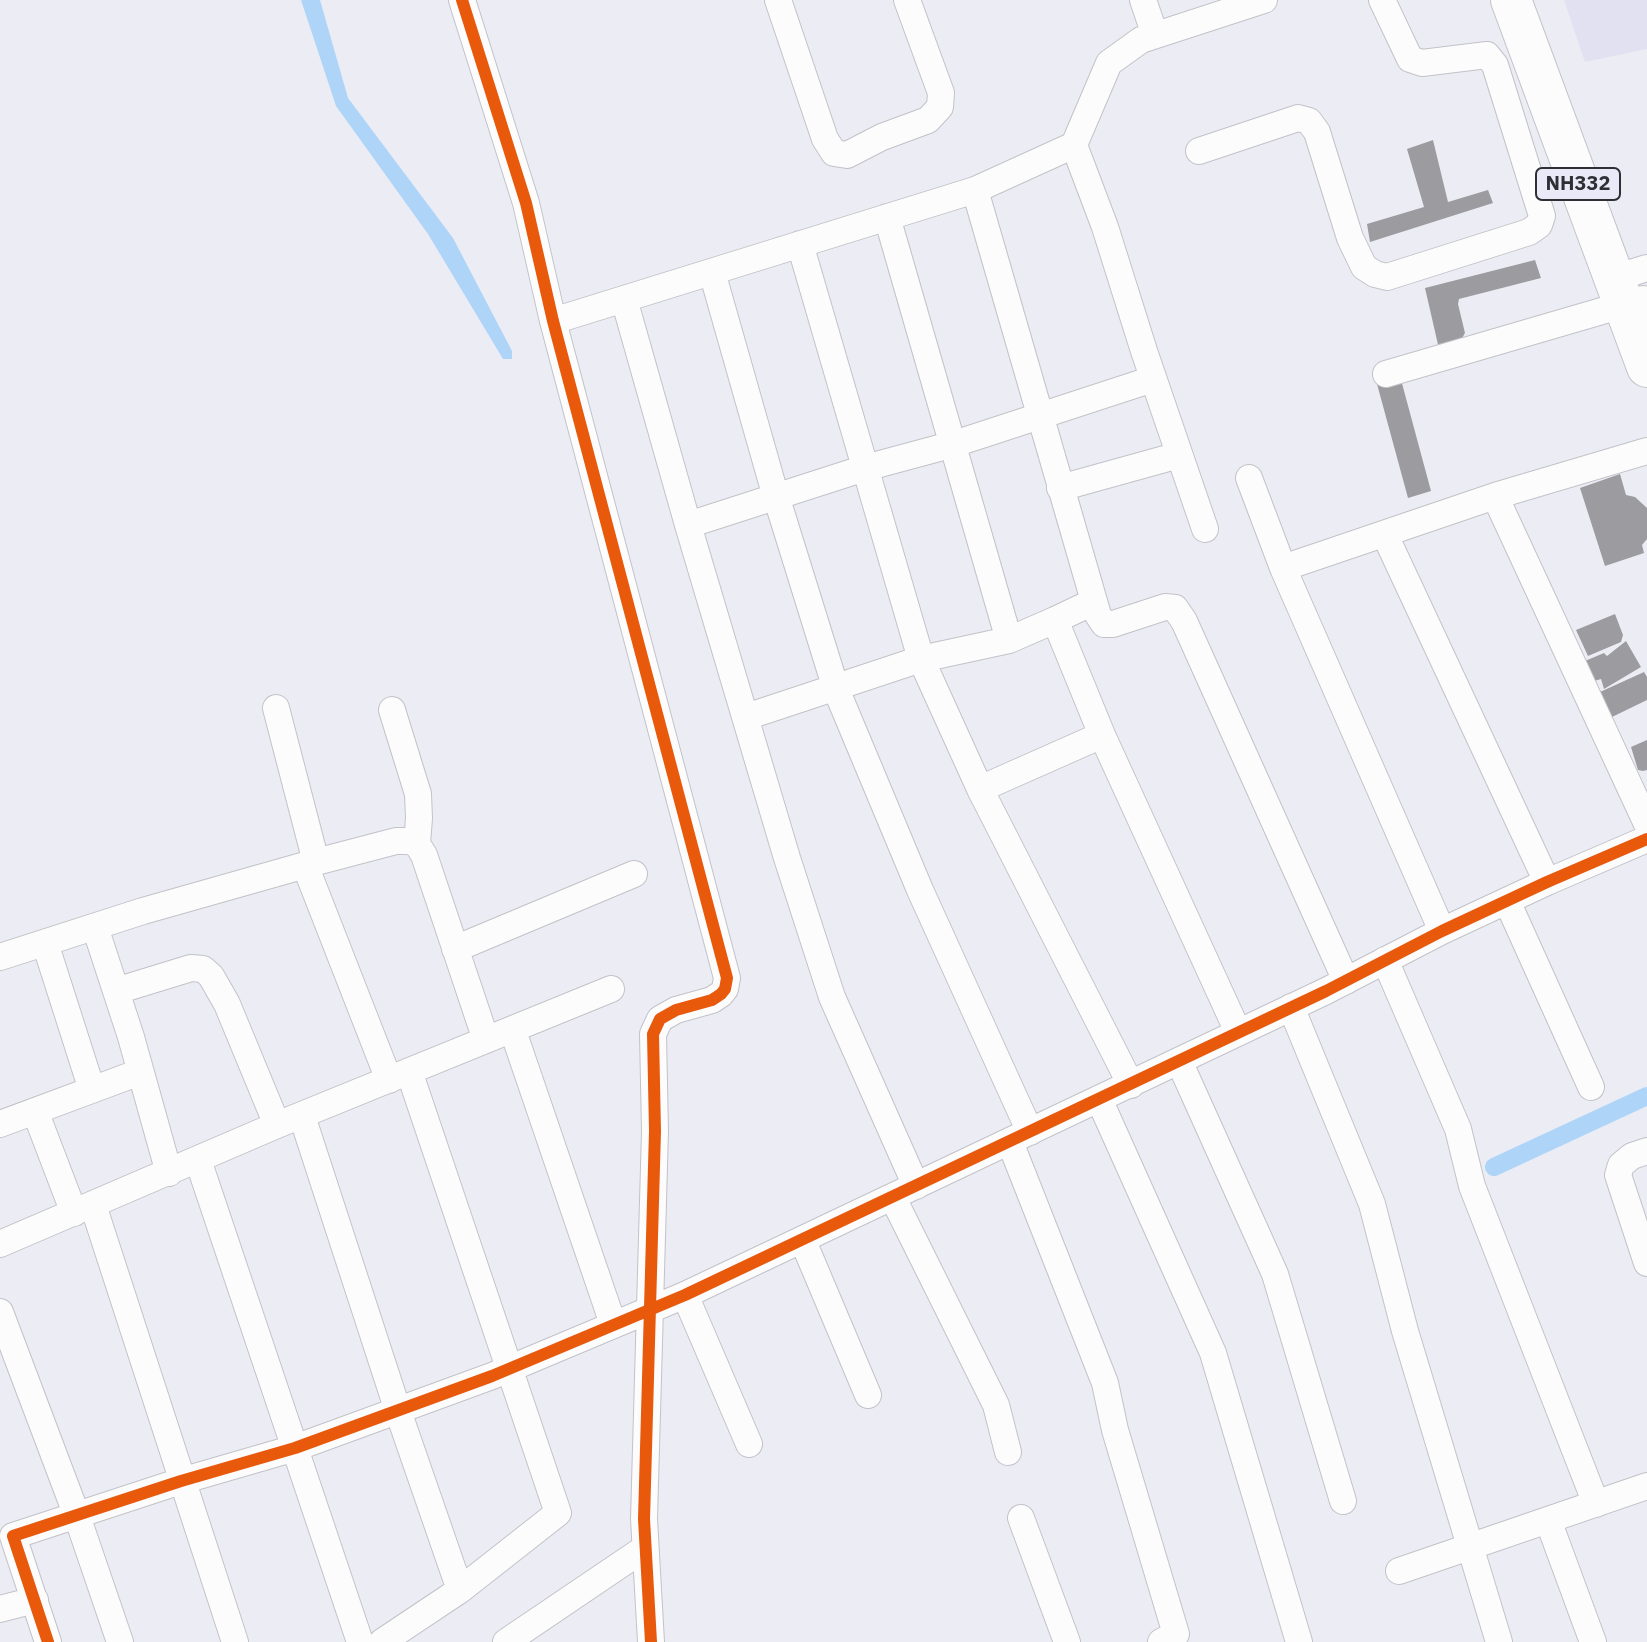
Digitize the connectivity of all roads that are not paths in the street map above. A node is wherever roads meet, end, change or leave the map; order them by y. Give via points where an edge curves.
1 (462, 0) edge
2 (778, 0) edge
3 (907, 0) edge
4 (1143, 0) edge
5 (1264, 0) edge
6 (1382, 0) edge
7 (1511, 0) edge
8 (1538, 0) edge
9 (1155, 35) junction
10 (1074, 145) junction
11 (1199, 151) dead end
12 (975, 190) junction
13 (887, 217) junction
14 (800, 244) junction
15 (712, 272) junction
16 (1639, 291) edge
17 (624, 299) junction
18 (553, 321) junction
19 (1647, 367) edge
20 (1386, 374) dead end
21 (1153, 379) junction
22 (1039, 414) junction
23 (954, 444) junction
24 (1647, 451) edge
25 (1179, 455) junction
26 (865, 468) junction
27 (1249, 478) dead end
28 (1060, 488) junction
29 (776, 496) junction
30 (1495, 496) junction
31 (688, 525) junction
32 (1205, 529) dead end
33 (1385, 535) junction
34 (1283, 568) junction
35 (1093, 602) junction
36 (1055, 620) junction
37 (1009, 640) junction
38 (921, 659) junction
39 (836, 689) junction
40 (276, 708) dead end
41 (392, 710) dead end
42 (746, 717) junction
43 (1102, 735) junction
44 (980, 789) junction
45 (1647, 824) edge
46 (1647, 839) edge
47 (417, 844) junction
48 (310, 863) junction
49 (634, 874) dead end
50 (1547, 882) junction
51 (1507, 901) junction
52 (95, 927) junction
53 (1442, 931) junction
54 (45, 943) junction
55 (455, 949) junction
56 (0, 957) edge
57 (1385, 960) junction
58 (1346, 981) junction
59 (611, 989) dead end
60 (116, 991) junction
61 (1291, 1007) junction
62 (513, 1031) junction
63 (1238, 1032) junction
64 (486, 1040) junction
65 (1179, 1061) junction
66 (140, 1072) junction
67 (399, 1076) junction
68 (1131, 1085) junction
69 (1591, 1087) dead end
70 (92, 1090) junction
71 (1099, 1099) junction
72 (35, 1111) junction
73 (302, 1116) junction
74 (0, 1124) edge
75 (277, 1125) junction
76 (1020, 1137) junction
77 (1647, 1151) edge
78 (198, 1160) junction
79 (169, 1173) junction
80 (904, 1192) junction
81 (84, 1209) junction
82 (803, 1241) junction
83 (0, 1244) edge
84 (1647, 1263) edge
85 (685, 1295) junction
86 (650, 1310) junction
87 (0, 1312) edge
88 (613, 1324) junction
89 (509, 1368) junction
90 (868, 1395) dead end
91 (398, 1411) junction
92 (749, 1444) dead end
93 (295, 1448) junction
94 (1008, 1452) dead end
95 (181, 1481) junction
96 (1647, 1486) edge
97 (1343, 1501) dead end
98 (1596, 1504) junction
99 (77, 1516) junction
100 (1021, 1518) dead end
101 (1548, 1520) junction
102 (1470, 1546) junction
103 (645, 1548) junction
104 (1399, 1571) dead end
105 (460, 1590) junction
106 (35, 1600) junction
107 (0, 1609) edge
108 (48, 1642) edge
109 (120, 1642) edge
110 (235, 1642) edge
111 (360, 1642) edge
112 (382, 1642) edge
113 (506, 1642) edge
114 (651, 1642) edge
115 (1067, 1642) edge
116 (1161, 1642) edge
117 (1299, 1642) edge
118 (1499, 1642) edge
119 (1593, 1642) edge

1 - 18 street via 526,203
2 - 3 street via 825,139 834,153 847,155 928,120 940,107 941,93
4 - 9 street
5 - 9 street
6 - 11 street via 1410,59 1422,63 1487,55 1495,65 1542,216 1539,225 1387,277 1364,267 1309,121 1298,118
7 - 16 highway, NH332
8 - 16 highway, NH332
9 - 10 street via 1109,63
10 - 12 street
10 - 21 street
12 - 13 street
12 - 22 street
13 - 14 street
13 - 23 street
14 - 15 street
14 - 26 street
15 - 17 street
15 - 29 street
16 - 19 highway, NH332
16 - 20 street
17 - 18 street
17 - 31 street
18 - 86 street via 727,978 721,994 660,1019 653,1034
21 - 22 street
21 - 25 street
22 - 23 street
22 - 28 street
23 - 26 street
23 - 37 street
24 - 30 street
25 - 28 street
25 - 32 street
26 - 29 street
26 - 38 street
27 - 34 street
28 - 35 street
29 - 31 street
29 - 39 street
30 - 33 street
30 - 45 street
31 - 42 street
33 - 34 street
33 - 50 street
34 - 53 street
35 - 36 street
35 - 58 street via 1104,624 1165,607 1175,608 1184,621
36 - 37 street
36 - 43 street
37 - 38 street
38 - 39 street
38 - 44 street
39 - 42 street
39 - 76 street
40 - 48 street
41 - 47 street via 418,794
42 - 80 street via 832,997
43 - 44 street
43 - 63 street
44 - 68 street
46 - 50 street
47 - 48 street via 396,841
47 - 55 street
48 - 52 street
48 - 67 street
49 - 55 street
50 - 51 street
51 - 53 street
51 - 69 street
52 - 54 street
52 - 60 street
53 - 57 street
54 - 56 street
54 - 70 street
55 - 64 street
57 - 58 street
57 - 98 street via 1458,1129 1472,1186
58 - 61 street
59 - 62 street
60 - 66 street
60 - 75 street via 203,969 227,1004
61 - 63 street
61 - 102 street via 1372,1204
62 - 64 street
62 - 88 street
63 - 65 street
64 - 67 street
65 - 68 street
65 - 97 street via 1275,1274
66 - 70 street
66 - 79 street
67 - 73 street
67 - 89 street
68 - 71 street
70 - 72 street
71 - 76 street
71 - 117 street via 1193,1307 1225,1392
72 - 74 street
72 - 81 street
73 - 75 street
73 - 91 street
75 - 78 street
76 - 80 street
76 - 116 street via 1105,1383 1176,1634
77 - 84 street via 1621,1165 1618,1175
78 - 79 street
78 - 93 street
79 - 81 street
80 - 82 street
80 - 94 street via 996,1405
81 - 83 street
81 - 95 street
82 - 85 street
82 - 90 street
85 - 86 street
85 - 92 street
86 - 88 street
86 - 103 street
87 - 99 street
88 - 89 street
89 - 91 street
89 - 105 street via 558,1513
91 - 93 street
91 - 105 street
93 - 95 street
93 - 111 street
95 - 99 street
95 - 110 street
96 - 98 street
98 - 101 street
99 - 106 street via 13,1536
99 - 109 street
100 - 115 street
101 - 102 street
101 - 119 street
102 - 104 street
102 - 118 street
103 - 113 street
103 - 114 street
105 - 112 street
106 - 107 street
106 - 108 street

